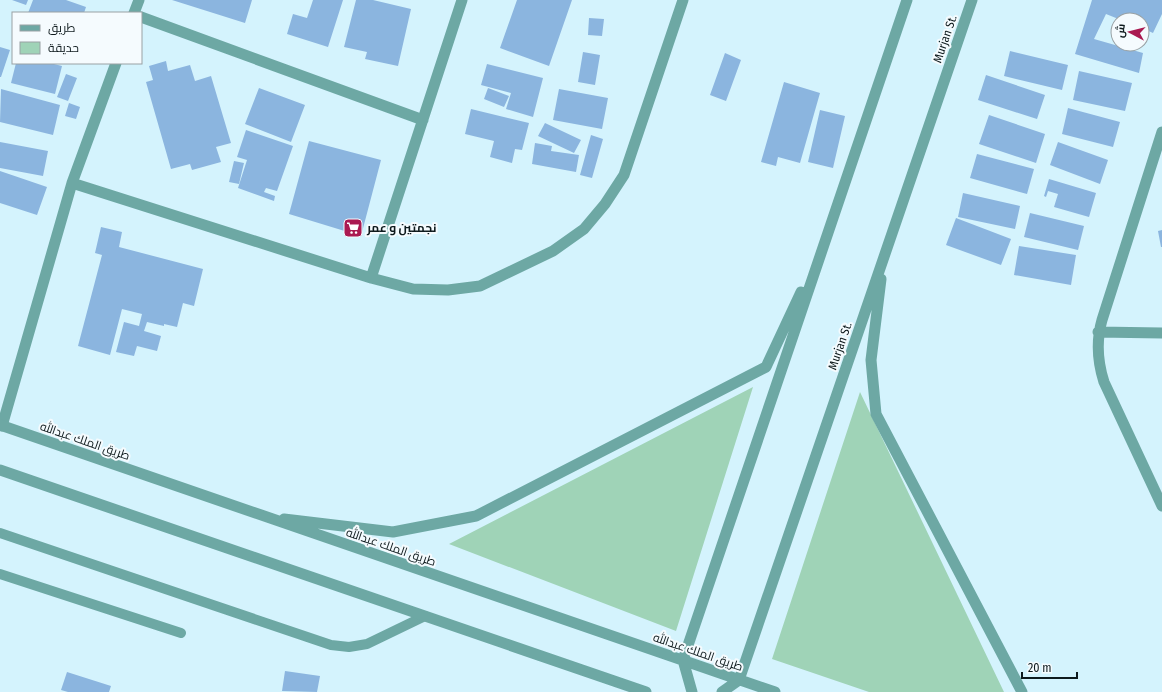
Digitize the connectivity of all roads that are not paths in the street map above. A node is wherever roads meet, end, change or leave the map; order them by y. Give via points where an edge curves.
1 (139, 0) edge
2 (462, 0) edge
3 (683, 0) edge
4 (907, 0) edge
5 (972, 0) edge
6 (134, 12) edge
7 (142, 17) edge
8 (116, 64) edge
9 (423, 120) junction
10 (1161, 139) edge
11 (72, 183) junction
12 (825, 241) junction
13 (884, 256) junction
14 (371, 278) junction
15 (1098, 332) junction
16 (1162, 333) edge
17 (1, 425) edge
18 (0, 470) edge
19 (1159, 492) edge
20 (1162, 506) edge
21 (261, 516) junction
22 (0, 533) edge
23 (0, 574) edge
24 (425, 616) junction
25 (181, 633) dead end
26 (683, 660) junction
27 (739, 680) junction
28 (646, 692) edge
29 (692, 692) edge
30 (722, 692) edge
31 (775, 692) edge
32 (1022, 692) edge

1 - 6 street
2 - 9 street
3 - 14 street via 624,176 584,229 553,251 480,286 448,290 413,289
4 - 12 street
5 - 13 street, Murjan St.
7 - 9 street
8 - 11 street
9 - 14 street
10 - 15 street
11 - 14 street
11 - 17 street
12 - 21 street via 766,367 476,516 393,532
12 - 26 street
13 - 27 street, Murjan St.
13 - 32 street via 871,360 876,414
15 - 16 street
15 - 19 street via 1098,365 1104,382
17 - 21 street, طريق الملك عبدالله
18 - 24 street
19 - 20 street
21 - 26 street, طريق الملك عبدالله
22 - 24 lane via 330,645 349,647 367,644
23 - 25 lane
24 - 28 street
26 - 27 street, طريق الملك عبدالله
26 - 29 street
27 - 30 street
27 - 31 street, طريق الملك عبدالله

